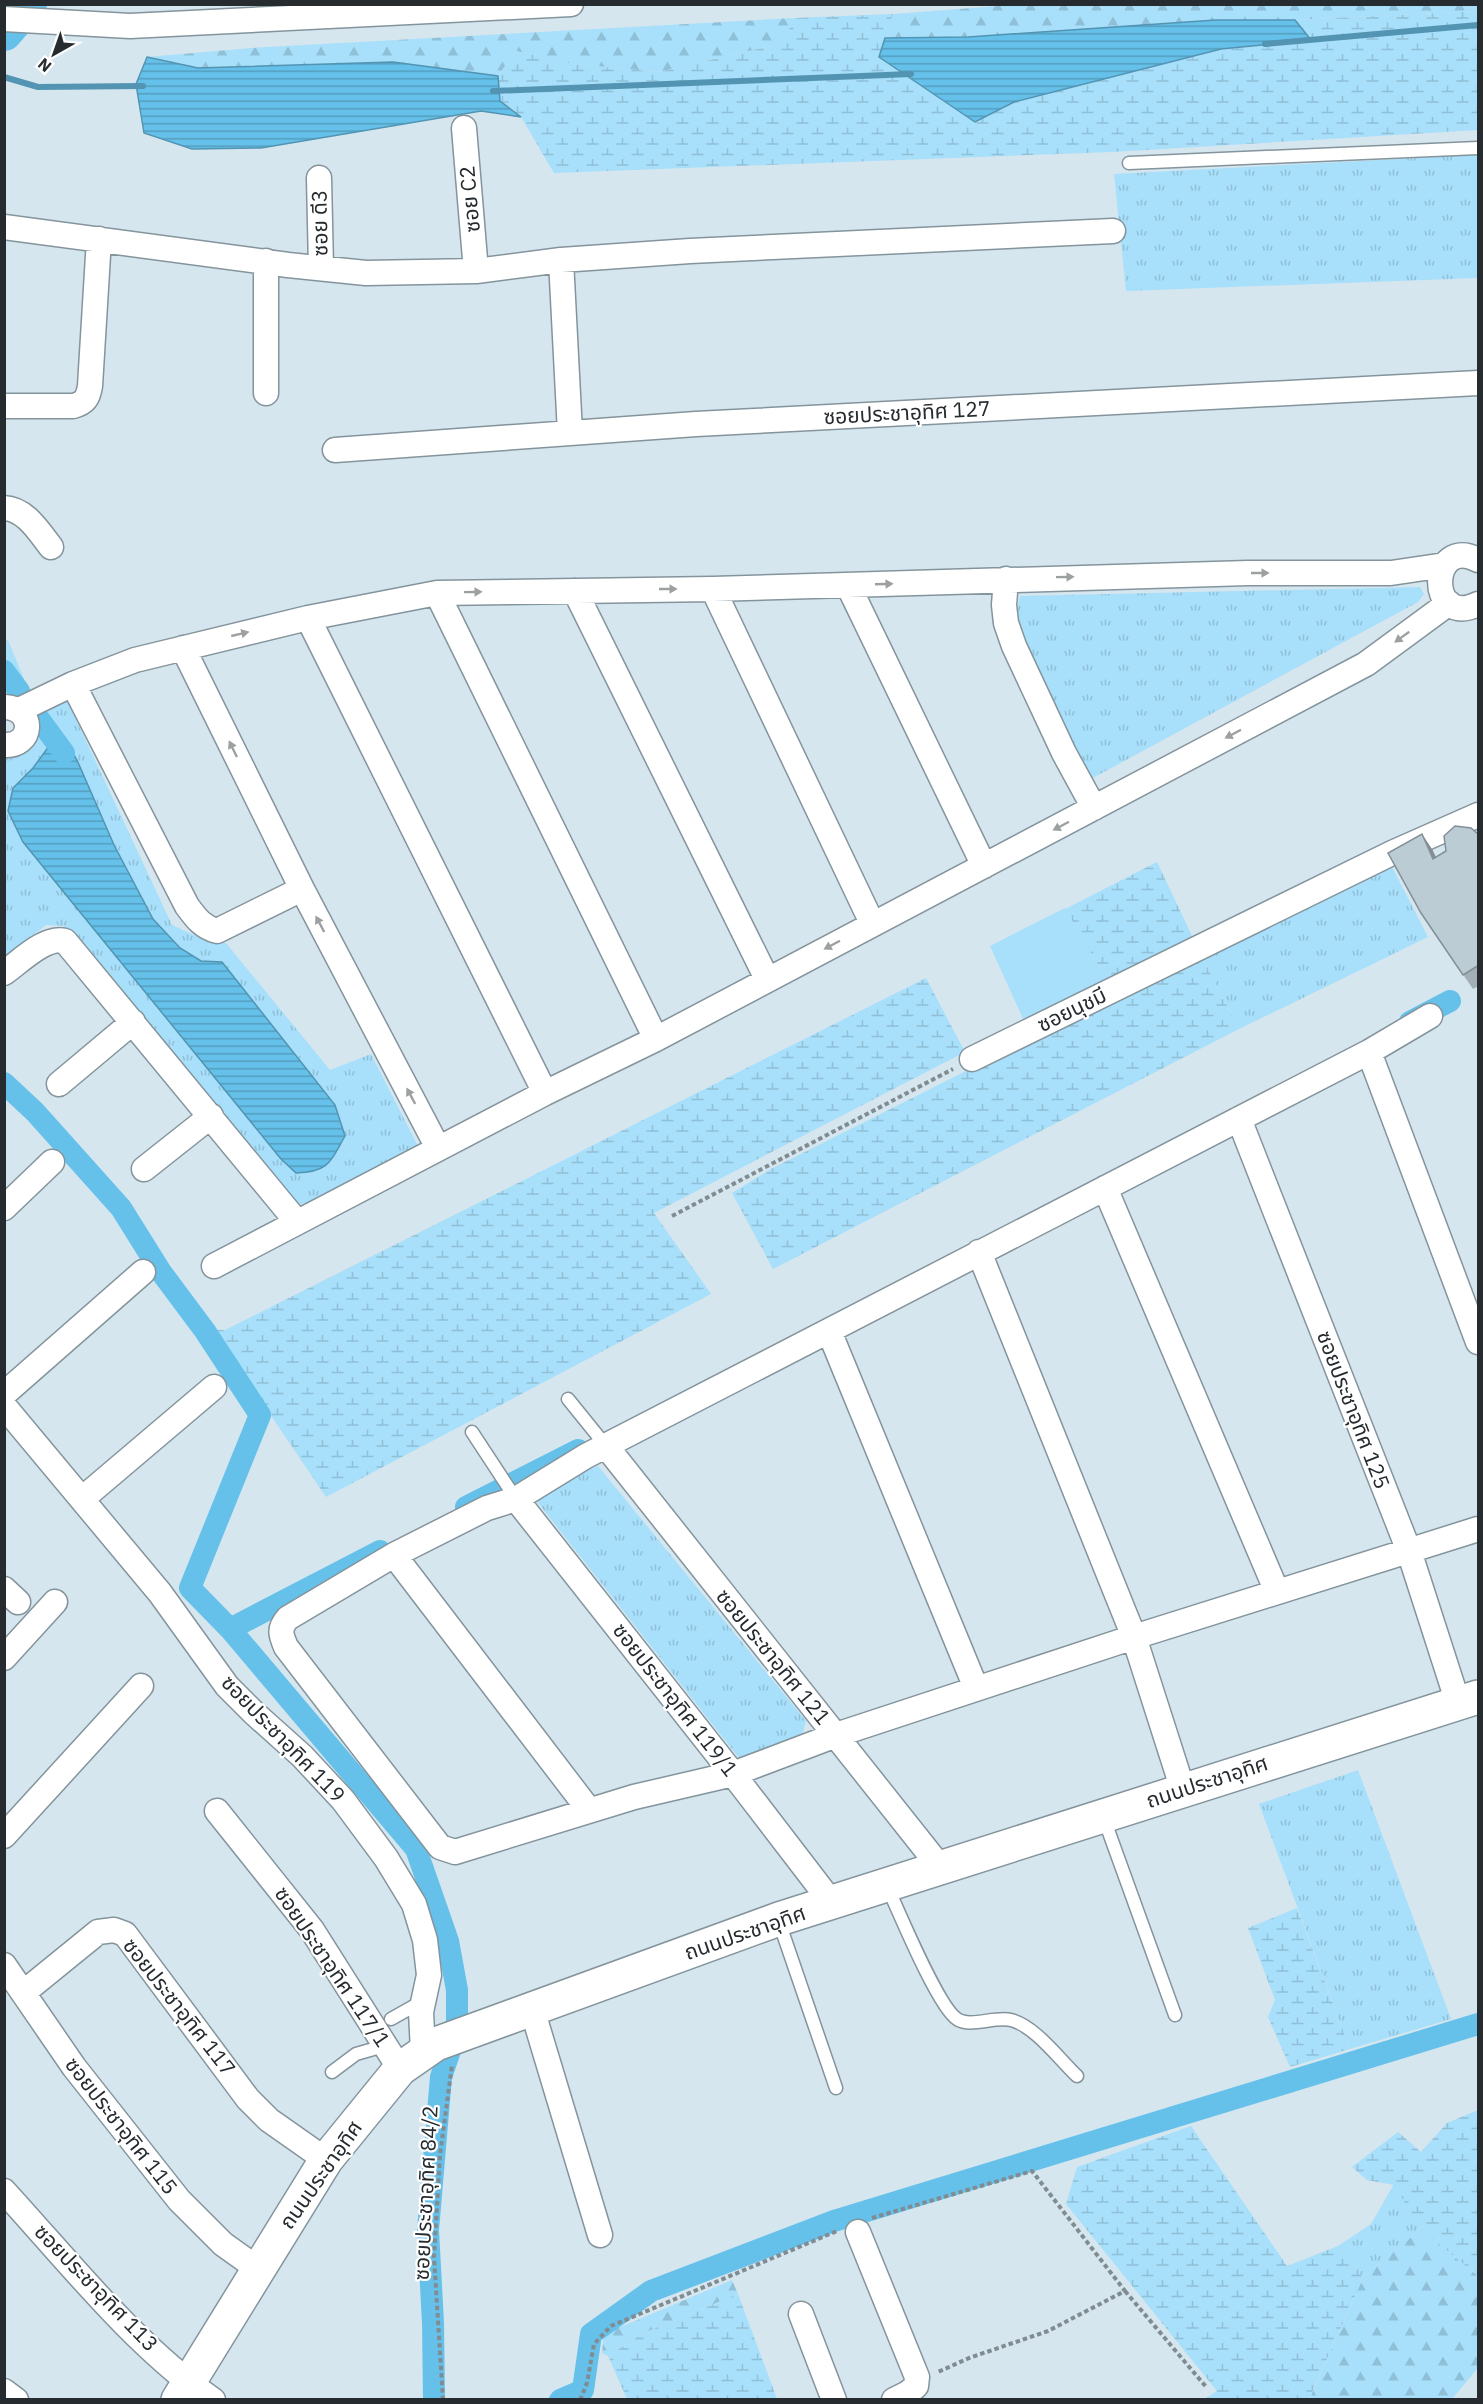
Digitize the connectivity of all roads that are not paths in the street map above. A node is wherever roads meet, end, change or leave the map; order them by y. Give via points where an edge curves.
1 (571, 4) edge
2 (4, 19) edge
3 (464, 128) dead end
4 (1479, 148) edge
5 (1129, 163) dead end
6 (319, 178) dead end
7 (4, 227) edge
8 (1113, 231) dead end
9 (99, 239) junction
10 (561, 260) junction
11 (266, 261) junction
12 (321, 268) junction
13 (476, 271) junction
14 (1479, 383) edge
15 (266, 393) dead end
16 (4, 406) edge
17 (570, 433) junction
18 (335, 450) dead end
19 (4, 508) edge
20 (51, 547) dead end
21 (1479, 560) edge
22 (1445, 565) junction
23 (1006, 579) junction
24 (848, 585) junction
25 (713, 589) junction
26 (575, 591) junction
27 (437, 593) junction
28 (1449, 603) junction
29 (1479, 604) edge
30 (308, 618) junction
31 (183, 648) junction
32 (73, 684) junction
33 (12, 708) edge
34 (4, 745) edge
35 (1094, 808) junction
36 (1479, 815) edge
37 (984, 866) junction
38 (302, 889) junction
39 (872, 923) junction
40 (4, 973) edge
41 (767, 979) junction
42 (1430, 1016) dead end
43 (133, 1022) junction
44 (656, 1039) junction
45 (1369, 1052) junction
46 (972, 1059) road end
47 (60, 1084) dead end
48 (545, 1093) junction
49 (211, 1116) junction
50 (1239, 1119) junction
51 (438, 1148) junction
52 (52, 1162) dead end
53 (144, 1168) dead end
54 (1105, 1188) junction
55 (4, 1208) edge
56 (297, 1222) junction
57 (980, 1252) junction
58 (214, 1266) dead end
59 (143, 1272) dead end
60 (830, 1330) junction
61 (1479, 1342) edge
62 (214, 1387) dead end
63 (4, 1394) edge
64 (568, 1399) dead end
65 (4, 1407) edge
66 (472, 1432) dead end
67 (606, 1446) junction
68 (82, 1499) junction
69 (516, 1499) junction
70 (1479, 1529) edge
71 (1409, 1551) junction
72 (394, 1555) junction
73 (1277, 1592) junction
74 (55, 1602) dead end
75 (1134, 1637) junction
76 (4, 1658) edge
77 (141, 1686) dead end
78 (976, 1688) junction
79 (1468, 1700) edge
80 (836, 1735) junction
81 (734, 1774) junction
82 (1183, 1790) junction
83 (589, 1810) junction
84 (217, 1811) dead end
85 (1102, 1816) junction
86 (4, 1836) edge
87 (940, 1867) junction
88 (886, 1885) junction
89 (832, 1903) junction
90 (778, 1919) junction
91 (4, 1965) edge
92 (22, 1993) junction
93 (424, 2000) junction
94 (532, 2009) junction
95 (1175, 2015) dead end
96 (391, 2019) dead end
97 (432, 2045) junction
98 (332, 2072) dead end
99 (1077, 2076) dead end
100 (836, 2088) dead end
101 (326, 2160) junction
102 (4, 2192) edge
103 (858, 2232) dead end
104 (600, 2235) dead end
105 (258, 2269) junction
106 (801, 2314) dead end
107 (4, 2391) edge
108 (193, 2394) edge
109 (904, 2397) edge
110 (16, 2400) edge
111 (834, 2400) edge

1 - 2 street via 130,26
3 - 13 street, ซอย C2
4 - 5 lane
6 - 12 street, ซอย ดี3
7 - 9 street
8 - 10 street
9 - 11 street
9 - 16 street via 86,399 73,406
10 - 13 street
10 - 17 street
11 - 12 street
11 - 15 street
12 - 13 street via 395,274
14 - 17 street, ซอยประชาอุทิศ 127
17 - 18 street, ซอยประชาอุทิศ 127
19 - 20 street via 19,512
21 - 22 street via 1458,557
23 -> 22 street via 1391,573
22 - 28 street via 1439,580 1443,597
24 -> 23 street
23 - 35 street via 1006,623 1014,645
24 - 25 street
24 - 37 street
26 -> 25 street
25 - 39 street
27 -> 26 street
26 - 41 street
27 - 30 street
27 - 44 street
28 - 29 street via 1464,608
28 -> 35 street via 1366,664
31 -> 30 street
30 - 48 street
31 - 32 street via 135,660
38 -> 31 street
32 - 33 street
32 - 38 street via 198,921 217,931
33 - 34 street via 25,717 26,732 17,743
35 -> 37 street
36 - 46 street, ซอยนุชมี via 1392,853
37 - 39 street
51 -> 38 street
39 -> 41 street
40 - 43 street via 45,943 66,941
41 - 44 street
42 - 45 street
43 - 47 street
43 - 49 street
44 - 48 street
45 - 50 street
45 - 61 street
48 - 51 street
49 - 53 street
49 - 56 street
50 - 54 street
50 - 71 street, ซอยประชาอุทิศ 125
51 - 56 street
52 - 55 street
54 - 57 street
54 - 73 street
56 - 58 street
57 - 60 street
57 - 75 street
59 - 63 street
60 - 67 street
60 - 78 street
62 - 68 street
64 - 67 lane
65 - 68 street, ซอยประชาอุทิศ 119
66 - 69 lane
67 - 69 street
67 - 80 street, ซอยประชาอุทิศ 121
68 - 93 street, ซอยประชาอุทิศ 119 via 160,1593 227,1686 343,1800 386,1858 414,1904 425,1940 429,1975
69 - 72 street via 487,1508
69 - 81 street, ซอยประชาอุทิศ 119/1
70 - 71 street
71 - 73 street
71 - 79 street, ซอยประชาอุทิศ 125
72 - 83 street
72 - 83 street via 288,1618 281,1626 286,1647 440,1847 454,1852
73 - 75 street
74 - 76 street
75 - 78 street
75 - 82 street
77 - 86 street
78 - 80 street
79 - 82 main road, ถนนประชาอุทิศ
80 - 81 street
80 - 87 street, ซอยประชาอุทิศ 121
81 - 83 street
81 - 89 street, ซอยประชาอุทิศ 119/1
82 - 85 main road, ถนนประชาอุทิศ
84 - 97 street, ซอยประชาอุทิศ 117/1 via 312,1930
85 - 87 main road, ถนนประชาอุทิศ
85 - 95 lane
87 - 88 main road, ถนนประชาอุทิศ
88 - 89 main road, ถนนประชาอุทิศ
88 - 99 lane via 939,1996 957,2019 966,2023 1012,2020 1027,2027
89 - 90 main road, ถนนประชาอุทิศ
90 - 94 main road, ถนนประชาอุทิศ
90 - 100 lane
91 - 92 street, ซอยประชาอุทิศ 115
92 - 101 street, ซอยประชาอุทิศ 117 via 98,1932 114,1930 125,1934 249,2099 269,2120
92 - 105 street, ซอยประชาอุทิศ 115 via 74,2067 179,2200 223,2244
93 - 96 lane
93 - 97 street, ซอยประชาอุทิศ 119 via 421,2012
94 - 97 main road, ถนนประชาอุทิศ
94 - 104 street
97 - 98 lane via 356,2054
97 - 101 main road, ถนนประชาอุทิศ
101 - 105 main road, ถนนประชาอุทิศ
102 - 108 street, ซอยประชาอุทิศ 113
103 - 109 street via 917,2377 916,2386
105 - 108 main road, ถนนประชาอุทิศ
106 - 111 street
107 - 110 street

